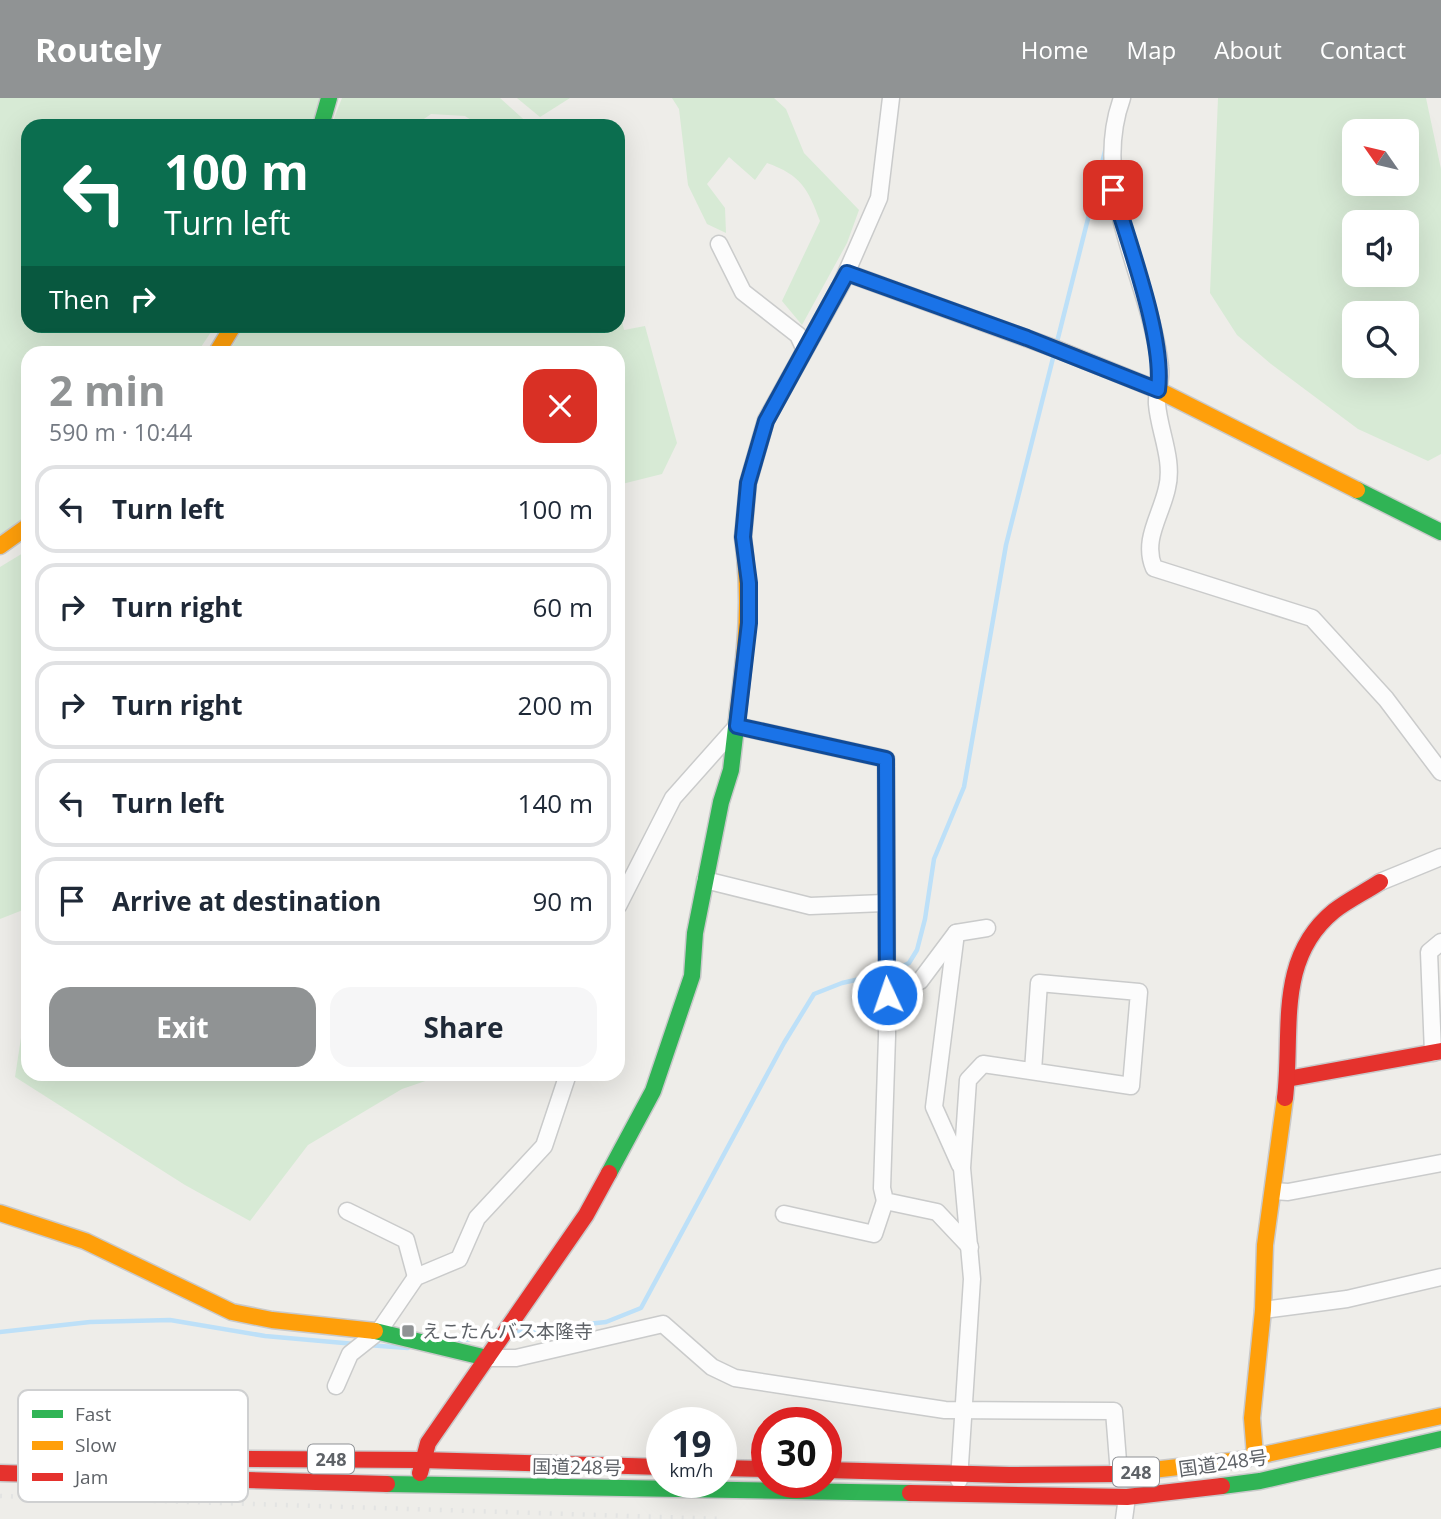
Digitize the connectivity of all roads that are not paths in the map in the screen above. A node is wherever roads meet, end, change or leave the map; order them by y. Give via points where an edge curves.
1 (329, 98) edge
2 (877, 98) edge
3 (891, 98) edge
4 (1122, 98) edge
5 (890, 116) junction
6 (323, 119) edge
7 (719, 244) dead end
8 (847, 273) junction
9 (804, 348) junction
10 (1158, 390) junction
11 (21, 531) edge
12 (1441, 532) edge
13 (743, 537) joint
14 (0, 546) edge
15 (737, 726) junction
16 (1441, 772) edge
17 (1441, 857) edge
18 (705, 880) junction
19 (1380, 882) joint
20 (625, 892) edge
21 (884, 903) junction
22 (987, 928) dead end
23 (956, 933) junction
24 (1441, 942) edge
25 (887, 995) junction
26 (1437, 1052) edge
27 (1033, 1071) junction
28 (1287, 1079) junction
29 (566, 1081) edge
30 (1441, 1163) edge
31 (962, 1168) junction
32 (1273, 1191) junction
33 (885, 1200) junction
34 (347, 1211) dead end
35 (0, 1213) edge
36 (784, 1214) dead end
37 (970, 1247) junction
38 (416, 1277) junction
39 (1441, 1277) edge
40 (1263, 1310) junction
41 (379, 1331) junction
42 (487, 1359) junction
43 (337, 1386) dead end
44 (965, 1411) junction
45 (1441, 1416) edge
46 (1441, 1439) edge
47 (1255, 1455) junction
48 (248, 1459) edge
49 (421, 1460) junction
50 (646, 1467) edge
51 (842, 1470) edge
52 (960, 1472) junction
53 (0, 1474) edge
54 (18, 1474) edge
55 (1119, 1474) junction
56 (248, 1481) edge
57 (418, 1485) junction
58 (956, 1496) junction
59 (1127, 1497) junction
60 (1124, 1519) edge

1 - 6 main road
2 - 5 street
3 - 5 street
4 - 10 street via 1113,190 1161,369
5 - 8 street via 879,198
7 - 9 street via 743,292 798,335
8 - 9 street
8 - 10 main road
9 - 13 street via 766,421 748,483
10 - 12 main road
10 - 16 street via 1168,485 1151,533 1149,556 1154,568 1312,618 1386,699
11 - 14 main road
13 - 15 main road via 749,623
15 - 18 main road
15 - 20 street via 673,798
15 - 21 street via 886,759
17 - 19 street
18 - 21 street via 810,905
18 - 42 main road via 692,976 653,1091 586,1215
19 - 28 main road via 1333,912 1300,952 1289,1000
21 - 25 street
22 - 23 street
23 - 25 street via 920,981
23 - 31 street via 934,1107
24 - 26 street via 1429,952
25 - 33 street
26 - 28 main road
27 - 27 street via 1131,1086 1139,992 1039,983
27 - 31 street via 983,1064 968,1080
28 - 32 main road
29 - 38 street via 544,1146 477,1218 459,1259
30 - 32 street
31 - 37 street
32 - 40 main road
33 - 36 street via 874,1234
33 - 37 street via 936,1212
34 - 38 street via 406,1240
35 - 41 main road via 85,1241 232,1312
37 - 44 street
38 - 41 street
39 - 40 street via 1347,1298
40 - 47 main road via 1252,1418
41 - 42 main road
41 - 43 street via 351,1354
42 - 44 street via 516,1358 663,1324 712,1367 734,1378
42 - 49 main road
44 - 52 street
44 - 55 street via 1114,1411
45 - 47 main road, 国道248号 / 248
46 - 59 main road, 国道248号 / 248 via 1260,1481
47 - 55 main road, 国道248号 / 248
48 - 49 main road, 国道248号 / 248
49 - 50 main road, 国道248号 / 248
49 - 57 main road
51 - 52 main road, 国道248号 / 248
52 - 55 main road, 国道248号 / 248
52 - 58 street
53 - 54 main road, 国道248号 / 248
56 - 57 main road, 国道248号 / 248
57 - 58 main road, 国道248号 / 248
58 - 59 main road, 国道248号 / 248
59 - 60 street

